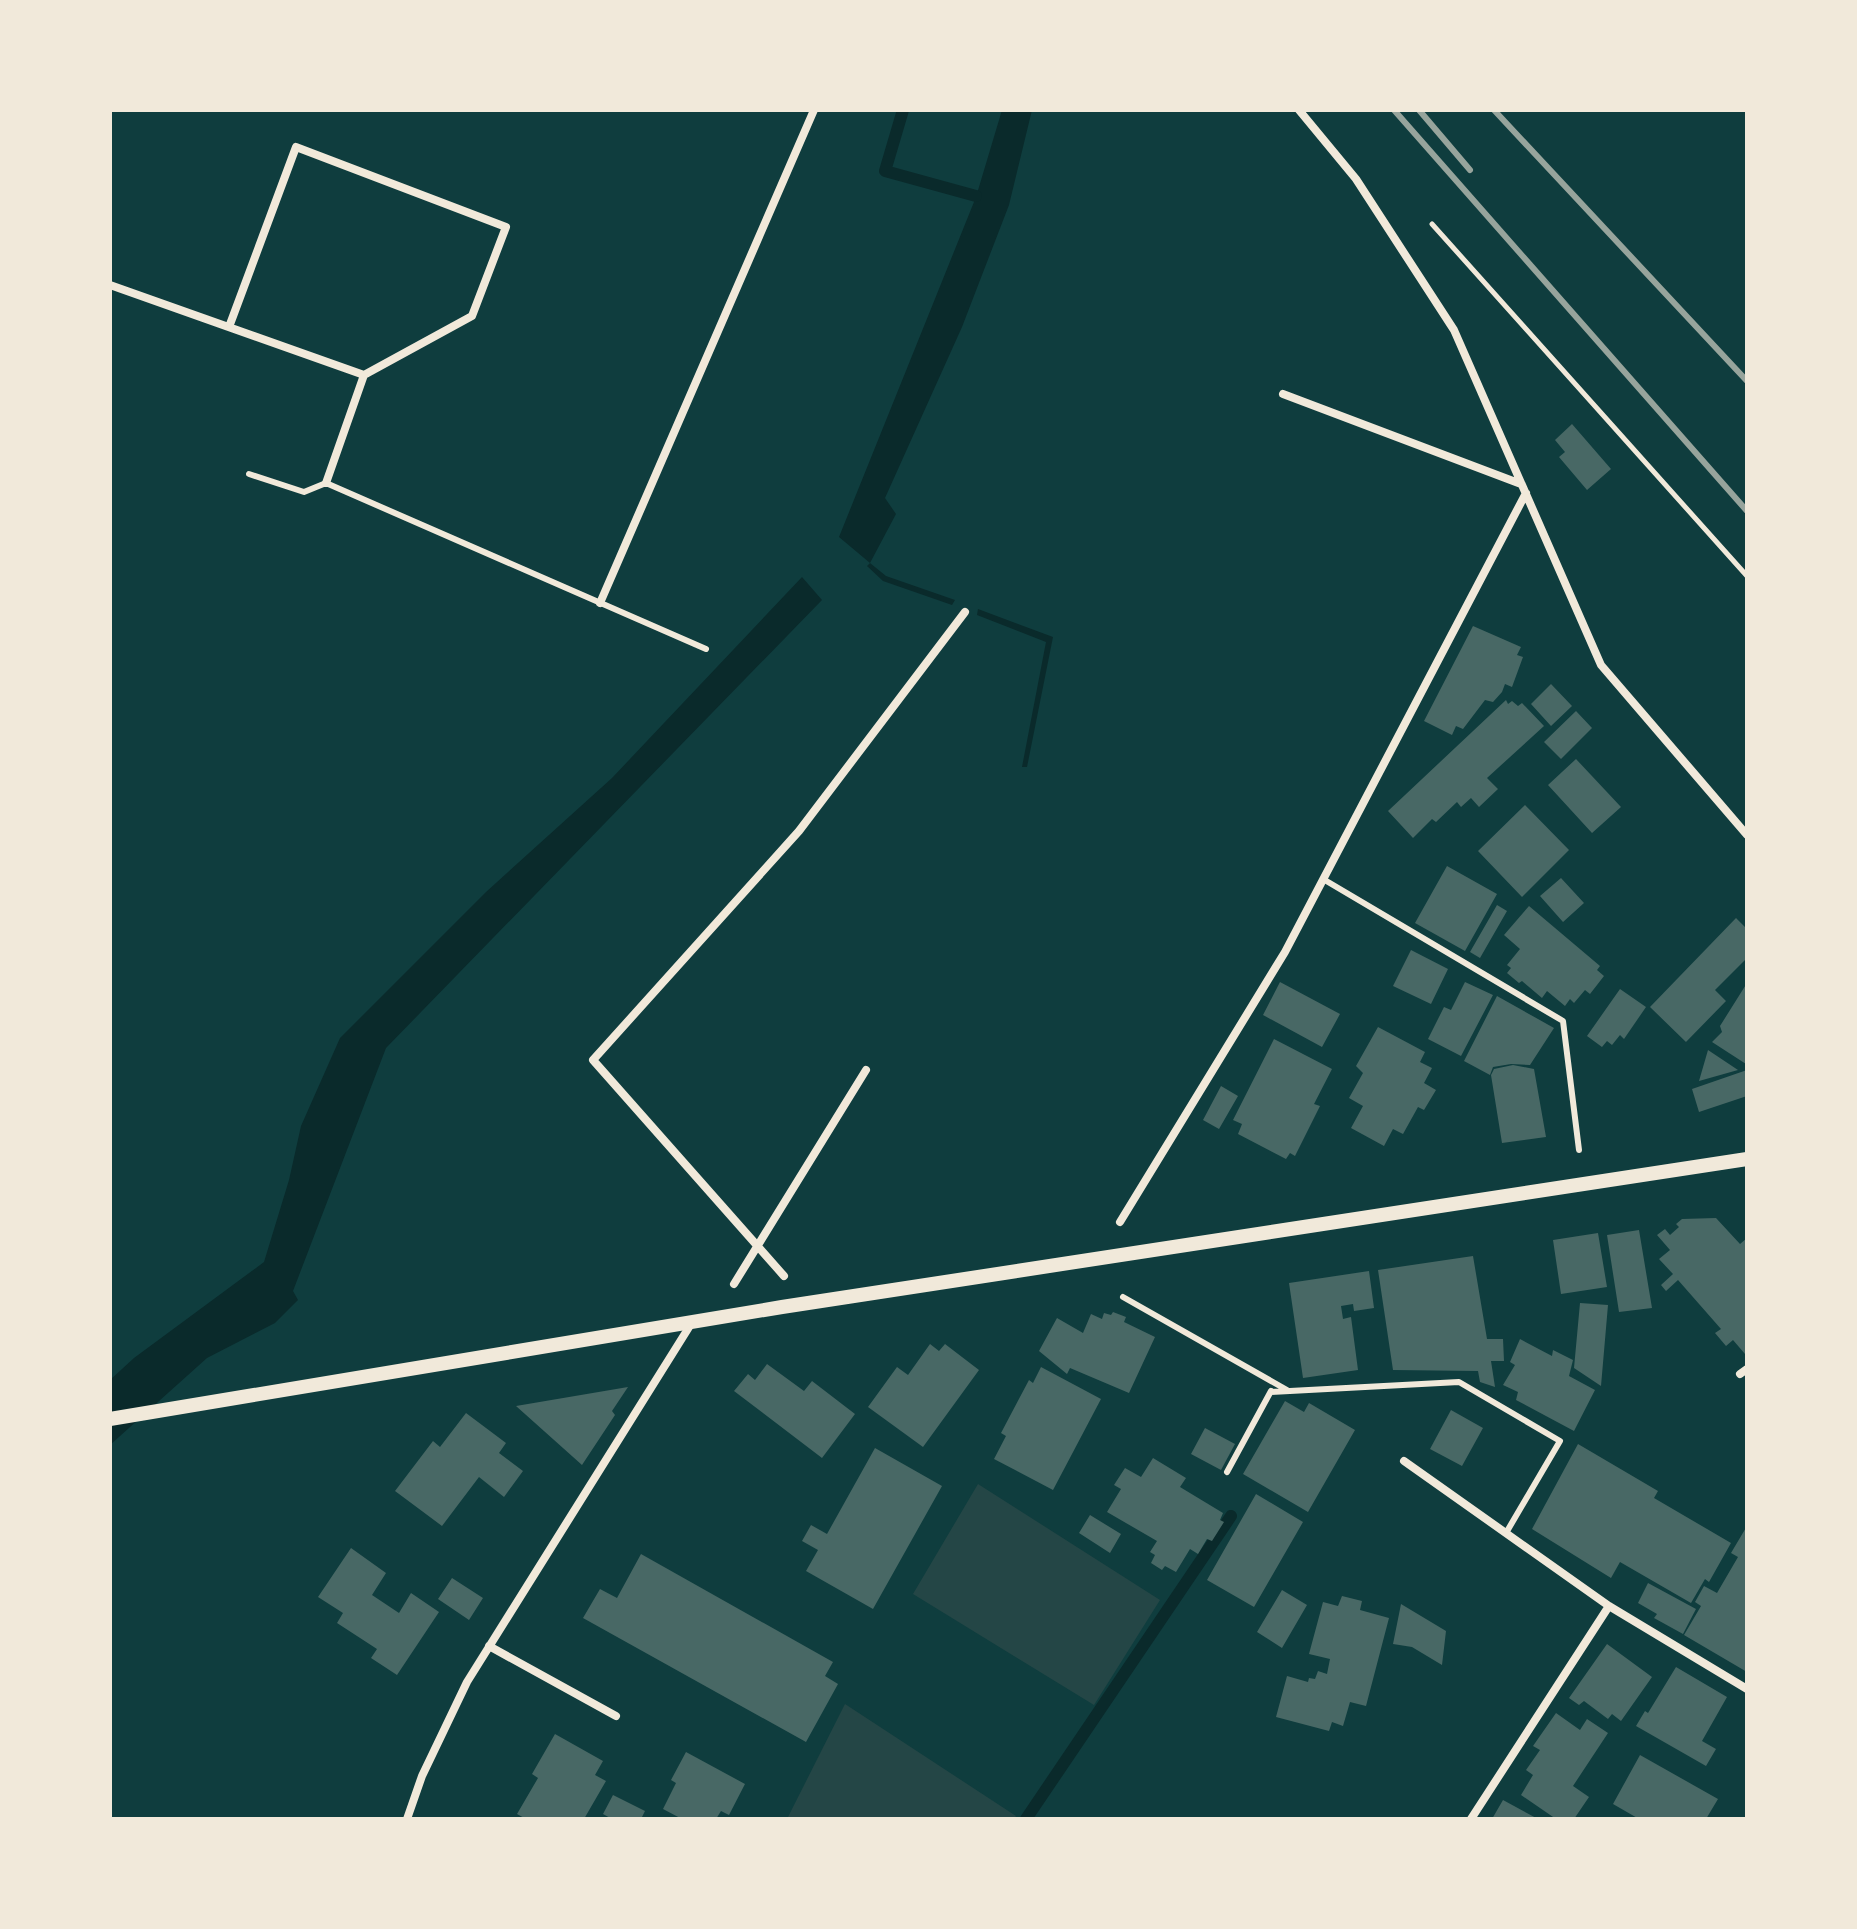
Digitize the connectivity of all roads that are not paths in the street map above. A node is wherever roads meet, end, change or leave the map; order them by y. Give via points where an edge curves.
1 (814, 110) edge
2 (1299, 110) edge
3 (110, 285) edge
4 (229, 327) junction
5 (364, 375) junction
6 (1283, 394) dead end
7 (249, 474) dead end
8 (326, 483) junction
9 (1524, 488) junction
10 (600, 603) junction
11 (965, 612) dead end
12 (706, 649) dead end
13 (1747, 835) edge
14 (1323, 879) junction
15 (866, 1070) dead end
16 (1579, 1150) dead end
17 (1746, 1161) edge
18 (1120, 1222) dead end
19 (758, 1247) junction
20 (784, 1276) dead end
21 (734, 1284) dead end
22 (1123, 1297) dead end
23 (691, 1324) junction
24 (1275, 1384) junction
25 (1288, 1391) junction
26 (1271, 1392) junction
27 (110, 1419) edge
28 (1404, 1461) dead end
29 (1227, 1472) dead end
30 (1506, 1533) junction
31 (1609, 1606) junction
32 (489, 1646) junction
33 (1747, 1689) edge
34 (616, 1716) dead end
35 (407, 1819) edge
36 (1471, 1819) edge

1 - 10 street
2 - 9 street via 1356,179 1454,330
3 - 4 street
4 - 5 street
4 - 5 street via 296,147 506,227 472,316
5 - 8 street
6 - 9 street
7 - 8 lane via 304,492
8 - 10 lane
9 - 13 street via 1601,665
9 - 14 street
10 - 12 lane
11 - 19 street via 799,831 593,1060
14 - 16 lane via 1563,1021
14 - 18 street via 1285,952
15 - 19 street
17 - 23 street
19 - 20 street
19 - 21 street
22 - 24 lane
23 - 27 street
23 - 32 street
24 - 25 lane
24 - 26 lane
25 - 26 lane
25 - 30 lane via 1459,1382 1560,1441
26 - 29 lane
28 - 30 street
30 - 31 street
31 - 33 street
31 - 36 street
32 - 34 street
32 - 35 street via 422,1776

